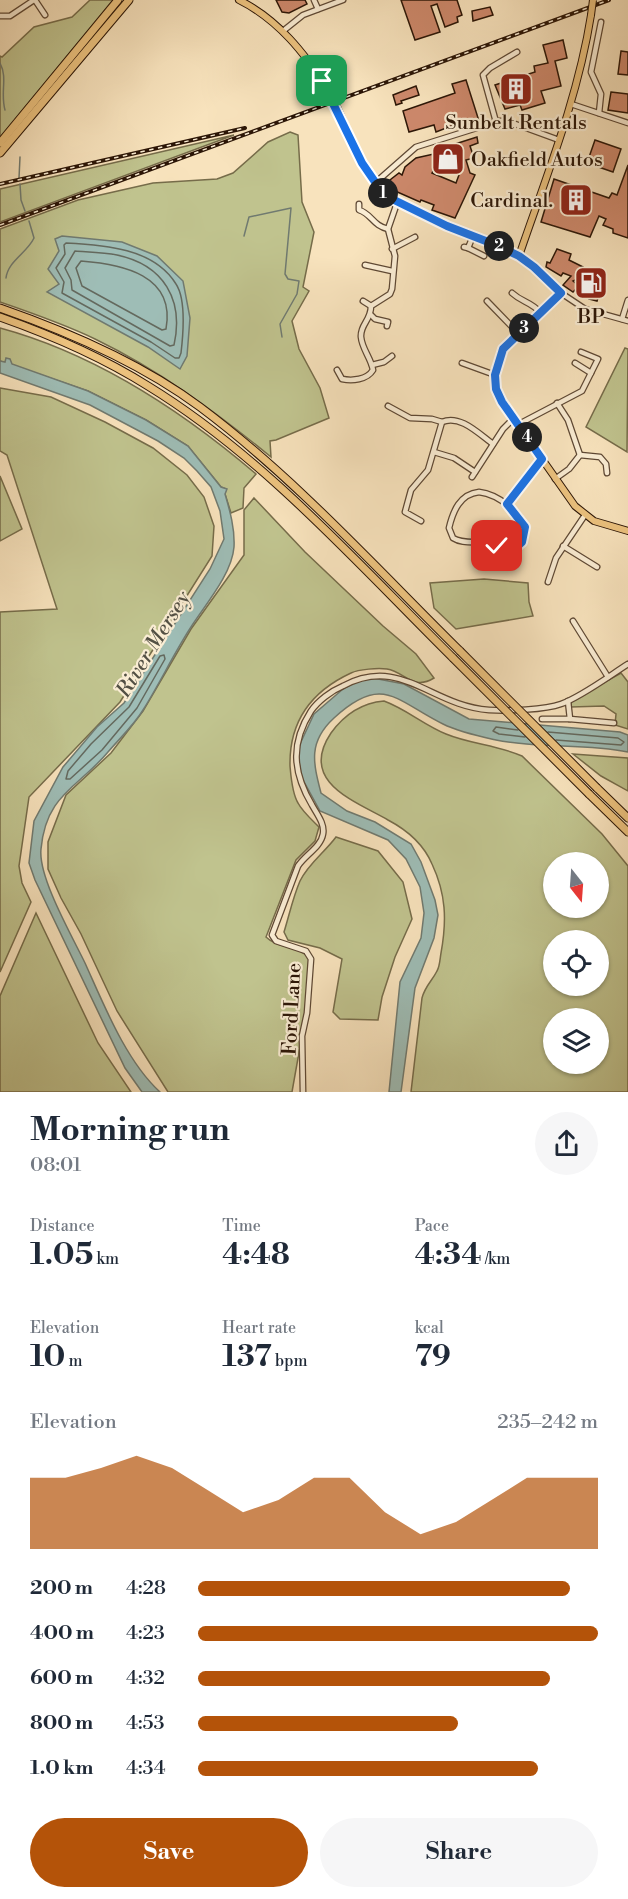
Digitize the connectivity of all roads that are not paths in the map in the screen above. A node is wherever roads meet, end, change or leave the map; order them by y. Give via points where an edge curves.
1 (32, 0) edge
2 (118, 0) edge
3 (129, 0) edge
4 (239, 0) edge
5 (314, 0) edge
6 (343, 0) edge
7 (593, 0) edge
8 (318, 9) junction
9 (45, 15) dead end
10 (0, 16) edge
11 (601, 22) dead end
12 (283, 31) junction
13 (517, 52) dead end
14 (571, 104) junction
15 (599, 113) junction
16 (496, 122) junction
17 (628, 123) edge
18 (559, 140) junction
19 (0, 143) edge
20 (0, 153) edge
21 (375, 183) junction
22 (397, 203) junction
23 (359, 204) dead end
24 (388, 229) junction
25 (473, 236) junction
26 (415, 237) dead end
27 (392, 249) junction
28 (484, 256) dead end
29 (519, 256) junction
30 (365, 265) dead end
31 (392, 271) junction
32 (512, 293) dead end
33 (561, 293) junction
34 (628, 300) edge
35 (363, 301) dead end
36 (487, 301) dead end
37 (371, 306) junction
38 (0, 308) edge
39 (541, 313) junction
40 (371, 315) junction
41 (0, 319) edge
42 (622, 319) junction
43 (628, 321) edge
44 (387, 326) dead end
45 (518, 333) junction
46 (581, 351) dead end
47 (392, 356) dead end
48 (462, 363) dead end
49 (574, 363) dead end
50 (372, 365) junction
51 (337, 370) dead end
52 (591, 373) junction
53 (495, 375) junction
54 (558, 404) junction
55 (388, 406) dead end
56 (516, 421) junction
57 (442, 422) junction
58 (493, 444) junction
59 (434, 452) junction
60 (580, 455) junction
61 (542, 459) junction
62 (607, 473) dead end
63 (555, 479) junction
64 (507, 504) junction
65 (585, 515) junction
66 (421, 521) dead end
67 (628, 531) edge
68 (563, 546) junction
69 (597, 567) dead end
70 (548, 582) dead end
71 (573, 621) dead end
72 (628, 664) edge
73 (608, 677) junction
74 (568, 700) junction
75 (542, 719) dead end
76 (570, 719) junction
77 (614, 723) dead end
78 (628, 818) edge
79 (628, 832) edge
80 (303, 1092) edge

1 - 9 street
1 - 10 street via 10,16
2 - 19 highway
3 - 20 highway
4 - 12 main road
5 - 8 street
6 - 8 street
7 - 14 main road, bridge
8 - 12 street
11 - 15 street via 591,72 601,94
12 - 21 main road, bridge via 312,64 328,90
13 - 16 street via 483,75
14 - 15 street
14 - 18 main road
15 - 17 street
16 - 18 street via 507,121
16 - 21 street via 416,147
18 - 29 main road
21 - 22 main road
22 - 24 street
22 - 25 main road
23 - 24 street via 359,210 379,227
24 - 27 street
25 - 28 street via 466,248
25 - 29 main road
26 - 27 street
27 - 31 street
29 - 33 main road
30 - 31 street
31 - 37 street via 390,294
32 - 39 street via 518,302 529,302
33 - 39 main road
33 - 42 street via 585,309
34 - 42 street
35 - 37 street
36 - 45 street
37 - 40 street
38 - 78 highway, bridge via 43,323 127,363 199,407 242,441 307,500
39 - 45 main road
40 - 44 street via 388,322
40 - 50 street via 361,336
41 - 79 highway, bridge via 40,331 112,364 192,415 261,470
42 - 43 street
45 - 53 main road via 503,349
46 - 52 street via 598,359
47 - 50 street
48 - 53 street
49 - 52 street
50 - 51 street via 367,377 348,380 342,379
52 - 54 street via 582,391
53 - 56 main road via 498,396
54 - 56 street
54 - 60 street
55 - 57 street via 410,418
56 - 58 street via 503,429
56 - 61 main road
57 - 58 street via 457,420
57 - 59 street
58 - 59 street via 474,474 454,458
59 - 66 street via 425,476 411,490 407,501 405,512
60 - 62 street via 600,457 609,466
60 - 63 street
61 - 63 main road
61 - 64 street
63 - 65 main road
64 - 64 street via 525,527 516,549 456,540 451,535 450,524 466,495 484,492
65 - 67 main road via 604,526
65 - 68 street
68 - 69 street
68 - 70 street
71 - 73 street
72 - 73 street, Ford Lane
73 - 74 street, Ford Lane
74 - 76 street
74 - 80 street, Ford Lane via 561,704 489,710 451,703 398,677 384,675 356,678 332,691 311,711 296,744 295,759 321,820 323,834 320,843 298,866 272,935 276,941 306,951 311,959 302,1036
75 - 76 street
76 - 77 street

